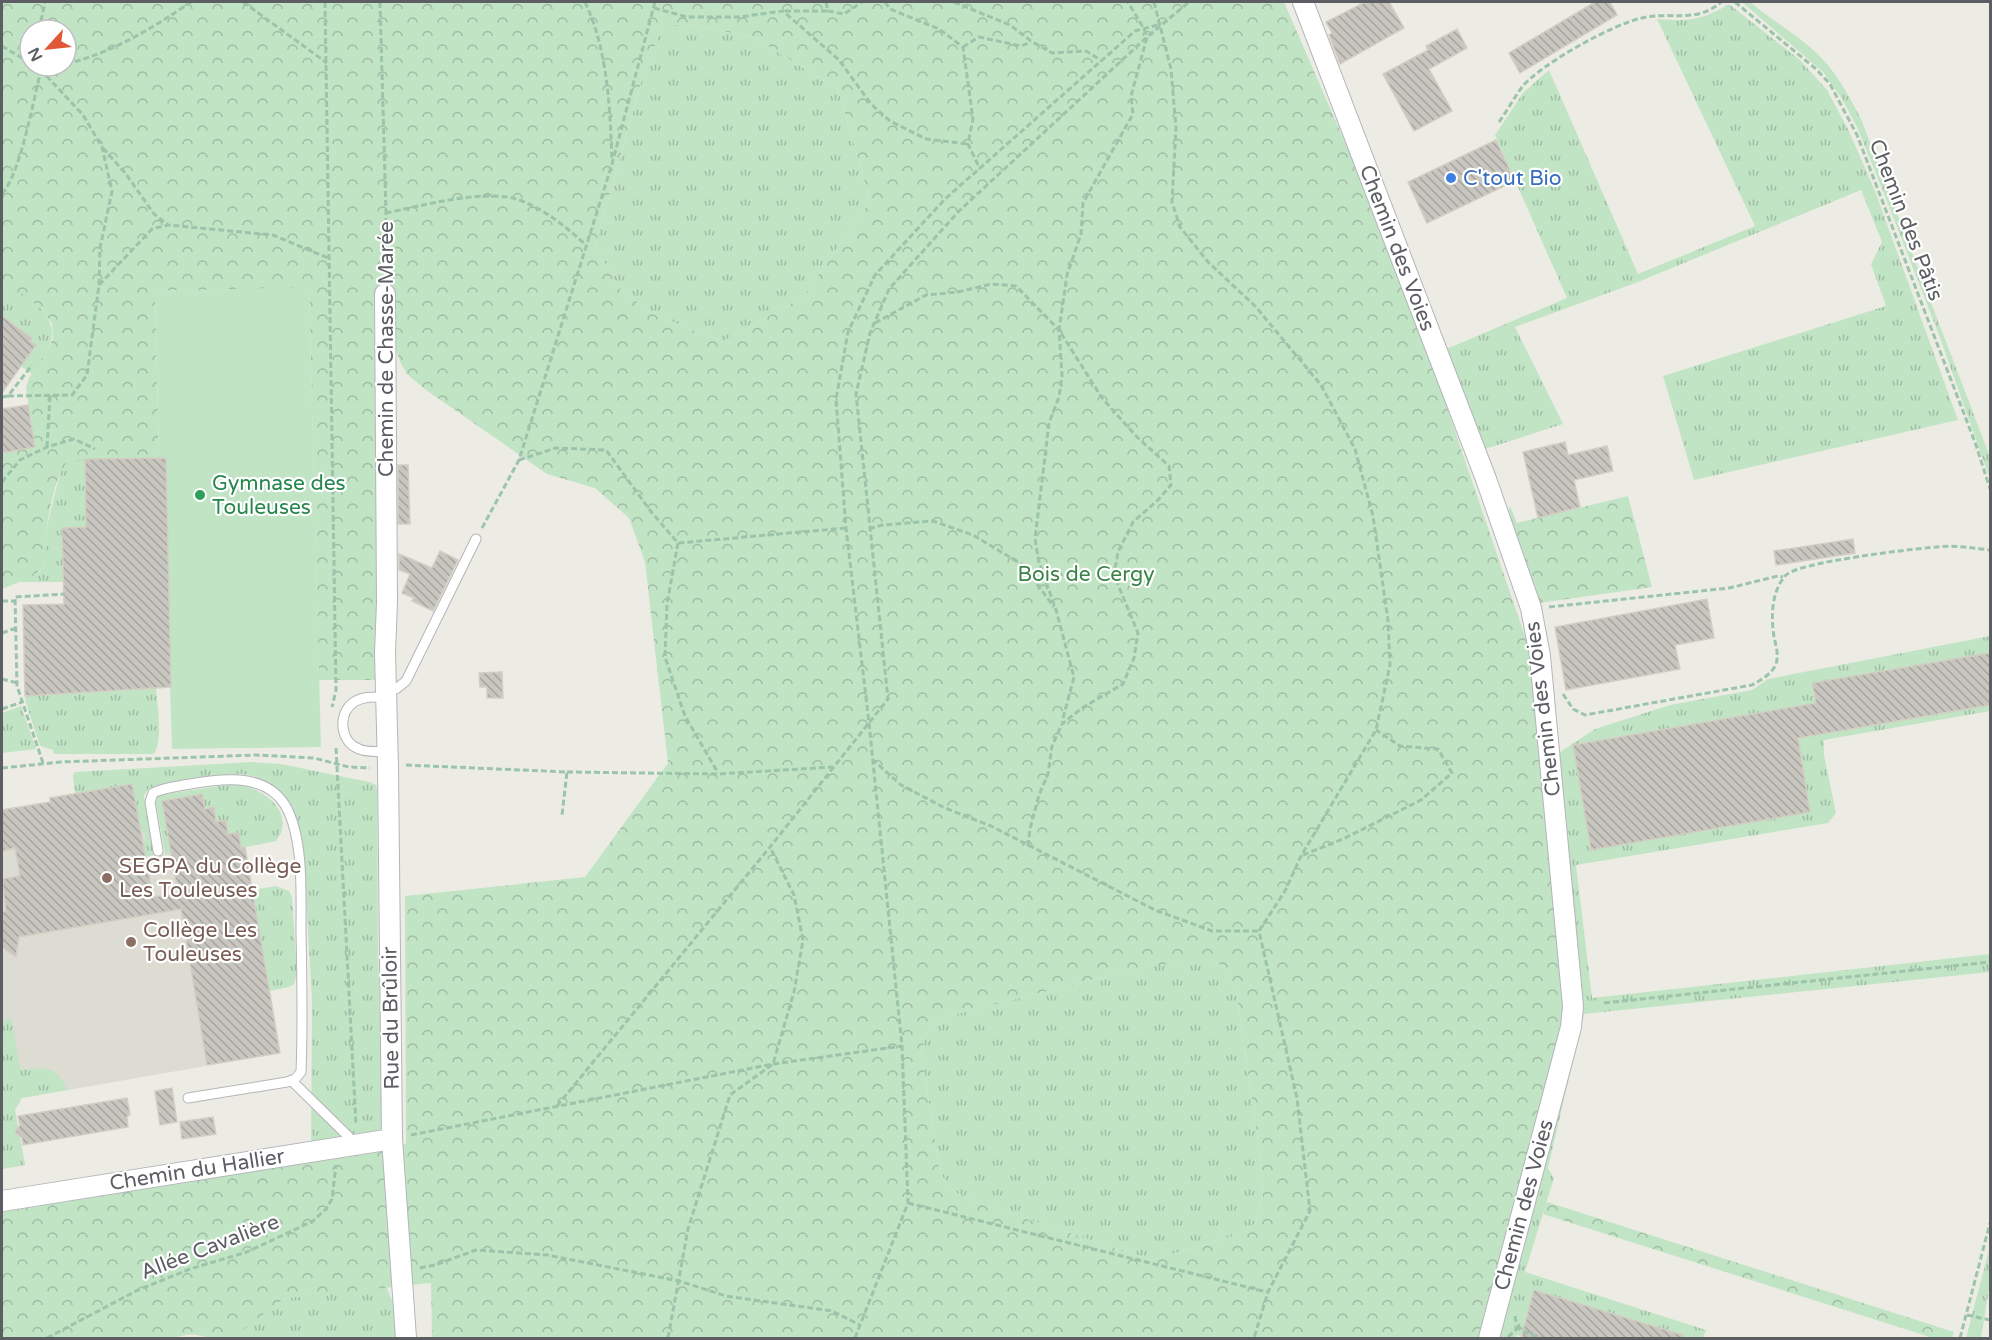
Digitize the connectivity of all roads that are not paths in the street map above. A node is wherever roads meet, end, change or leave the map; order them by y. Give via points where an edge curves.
1 (1302, 2) edge
2 (385, 294) road end
3 (476, 539) road end
4 (386, 694) junction
5 (388, 759) junction
6 (158, 851) dead end
7 (292, 1081) junction
8 (188, 1098) dead end
9 (392, 1139) junction
10 (347, 1146) junction
11 (2, 1201) edge
12 (406, 1338) edge
13 (1489, 1338) edge

1 - 13 street, Chemin des Voies via 1486,479 1531,609 1540,656 1573,1006 1571,1027
2 - 4 street, Chemin de Chasse-Marée
3 - 4 lane via 406,681
4 - 5 street, Rue du Brûloir
4 - 5 lane via 355,701 342,726 349,743 357,749
5 - 9 street, Rue du Brûloir
6 - 7 lane via 150,802 157,791 240,780 265,788 284,805 292,821 301,892 301,1072
7 - 8 lane
7 - 10 lane
9 - 10 street, Chemin du Hallier
9 - 12 street, Rue du Brûloir
10 - 11 street, Chemin du Hallier

